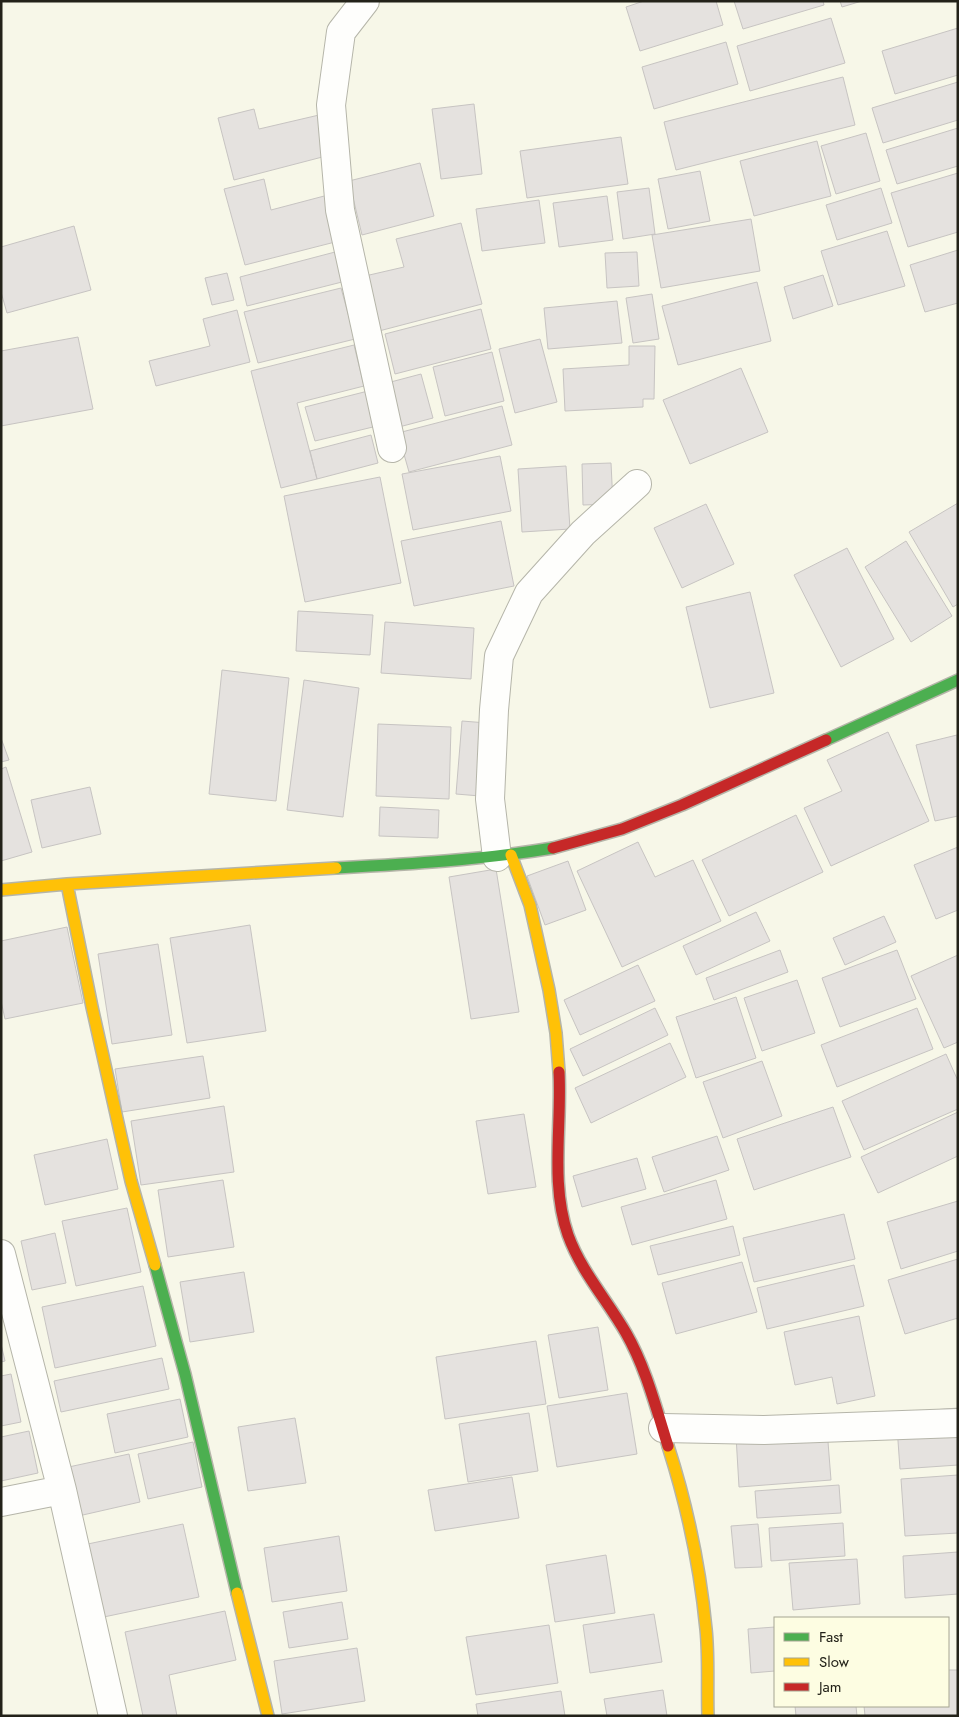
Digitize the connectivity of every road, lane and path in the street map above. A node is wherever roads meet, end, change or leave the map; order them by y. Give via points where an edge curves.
1 (365, 1) edge
2 (392, 448) dead end
3 (637, 484) dead end
4 (958, 680) edge
5 (504, 856) junction
6 (67, 884) junction
7 (1, 890) edge
8 (1, 1254) edge
9 (958, 1423) edge
10 (663, 1428) junction
11 (62, 1490) junction
12 (1, 1502) edge
13 (114, 1716) edge
14 (268, 1716) edge
15 (708, 1716) edge

1 - 2 street via 341,32 331,105 340,210
3 - 5 street via 583,533 528,593 499,656 490,799
4 - 5 street via 656,815 558,847
5 - 6 street
5 - 10 street via 530,906 556,1033 560,1208 582,1266 626,1333 642,1364
6 - 7 street
6 - 14 street via 131,1181 185,1374
8 - 11 street
9 - 10 street via 764,1430
10 - 15 street via 683,1492 696,1561 706,1629
11 - 12 street
11 - 13 street

